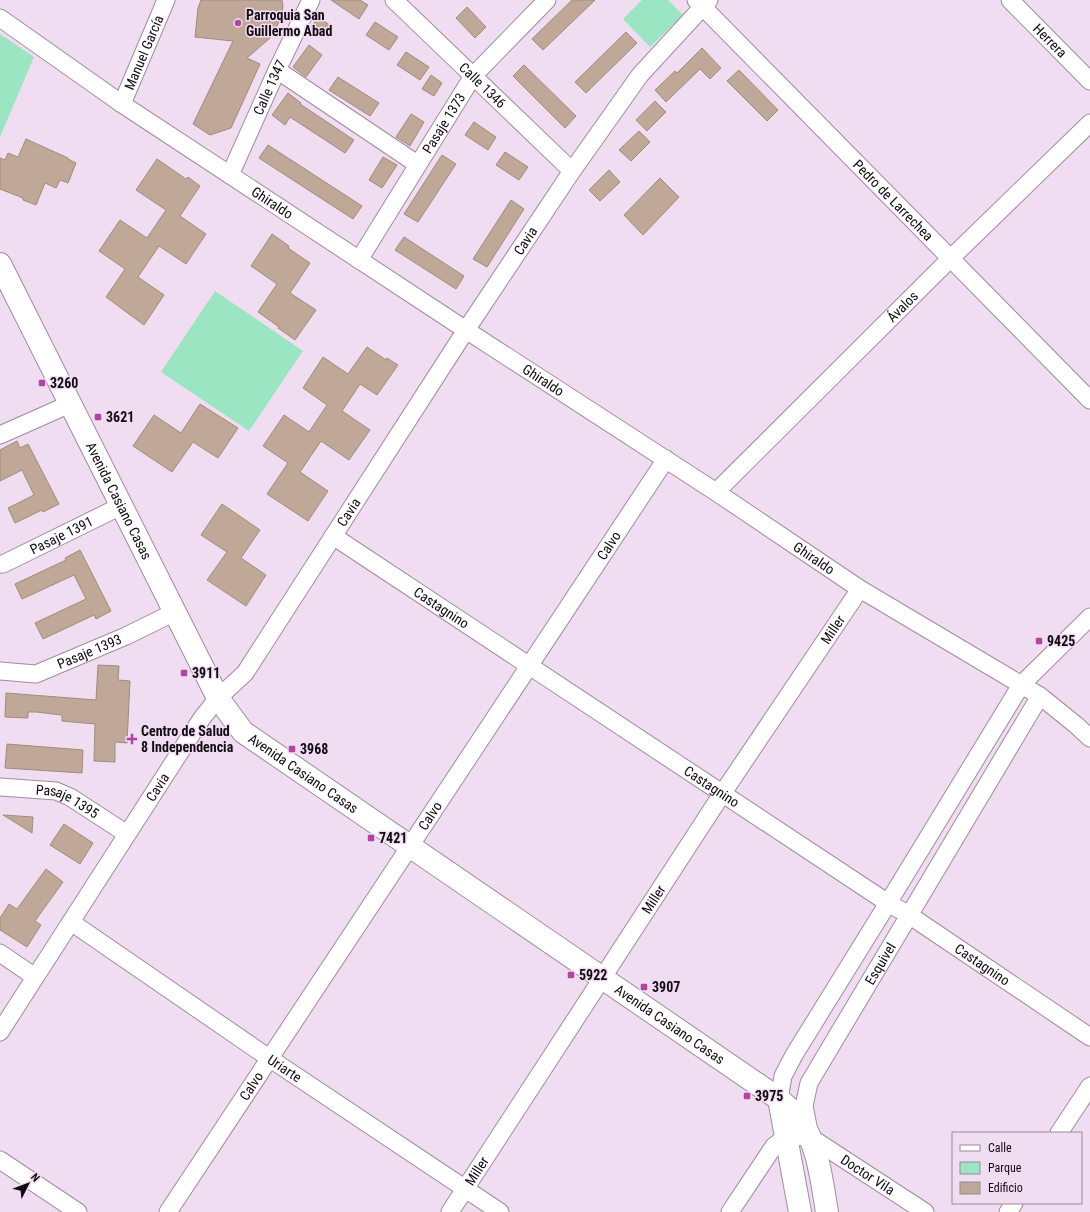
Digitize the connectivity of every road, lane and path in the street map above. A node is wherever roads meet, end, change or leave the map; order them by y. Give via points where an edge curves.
1 (166, 0) edge
2 (311, 0) edge
3 (394, 0) edge
4 (547, 0) edge
5 (1010, 0) edge
6 (702, 2) edge
7 (0, 18) edge
8 (277, 70) junction
9 (473, 76) junction
10 (1090, 81) edge
11 (122, 104) junction
12 (1090, 122) edge
13 (418, 164) junction
14 (572, 171) junction
15 (230, 176) junction
16 (951, 258) junction
17 (359, 260) junction
18 (0, 264) edge
19 (466, 330) junction
20 (1090, 400) edge
21 (70, 404) junction
22 (0, 435) edge
23 (666, 459) junction
24 (716, 492) junction
25 (122, 506) junction
26 (333, 536) junction
27 (0, 564) edge
28 (860, 589) junction
29 (175, 612) junction
30 (1090, 617) edge
31 (528, 665) junction
32 (0, 671) edge
33 (1021, 685) junction
34 (1040, 696) junction
35 (218, 698) junction
36 (1090, 738) edge
37 (0, 787) edge
38 (722, 794) junction
39 (127, 834) junction
40 (409, 846) junction
41 (888, 903) junction
42 (909, 915) junction
43 (71, 922) junction
44 (0, 954) edge
45 (35, 977) junction
46 (602, 979) junction
47 (0, 1032) edge
48 (1090, 1037) edge
49 (269, 1058) junction
50 (1090, 1086) edge
51 (779, 1099) junction
52 (1060, 1132) edge
53 (786, 1137) junction
54 (810, 1138) junction
55 (0, 1160) edge
56 (465, 1189) junction
57 (78, 1212) edge
58 (168, 1212) edge
59 (450, 1212) edge
60 (500, 1212) edge
61 (730, 1212) edge
62 (800, 1212) edge
63 (827, 1212) edge
64 (925, 1212) edge

1 - 11 street, Manuel García
2 - 8 street, Calle 1347
3 - 9 street, Calle 1346
4 - 9 street, Pasaje 1373
5 - 10 street, Herrera
6 - 14 street, Cavia via 640,75
6 - 16 street, Pedro de Larrechea
7 - 11 street, Ghiraldo
8 - 13 street
8 - 15 street, Calle 1347
9 - 13 street, Pasaje 1373
9 - 14 street, Calle 1346
11 - 15 street, Ghiraldo
12 - 16 street, Ávalos
13 - 17 street, Pasaje 1373
14 - 19 street, Cavia
15 - 17 street, Ghiraldo
16 - 20 street, Pedro de Larrechea
16 - 24 street, Ávalos
17 - 19 street, Ghiraldo
18 - 21 main road, Avenida Casiano Casas
19 - 23 street, Ghiraldo
19 - 26 street, Cavia
21 - 22 street
21 - 25 main road, Avenida Casiano Casas
23 - 24 street, Ghiraldo
23 - 31 street, Calvo
24 - 28 street, Ghiraldo
25 - 27 street, Pasaje 1391
25 - 29 main road, Avenida Casiano Casas
26 - 31 street, Castagnino
26 - 35 street, Cavia via 245,673
28 - 33 street, Ghiraldo
28 - 38 street, Miller
29 - 32 street, Pasaje 1393 via 36,674
29 - 35 main road, Avenida Casiano Casas
30 - 33 street, Esquivel
31 - 38 street, Castagnino
31 - 40 street, Calvo
33 - 34 street, Ghiraldo
33 - 41 street, Esquivel
34 - 36 street, Ghiraldo
34 - 42 street, Esquivel
35 - 39 street, Cavia via 202,718
35 - 40 main road, Avenida Casiano Casas via 243,732
37 - 39 street, Pasaje 1395 via 56,791 70,797
38 - 41 street, Castagnino
38 - 46 street, Miller
39 - 43 street, Cavia
40 - 46 main road, Avenida Casiano Casas
40 - 49 street, Calvo
41 - 42 street, Castagnino
41 - 51 street, Esquivel via 794,1055 783,1076
42 - 48 street, Castagnino
42 - 54 street, Esquivel via 809,1083 804,1106
43 - 45 street, Cavia
43 - 49 street, Uriarte
44 - 45 street
45 - 47 street, Cavia
46 - 51 main road, Avenida Casiano Casas
46 - 56 street, Miller
49 - 56 street, Uriarte
49 - 58 street, Calvo
50 - 52 street
51 - 53 main road
51 - 54 main road, Avenida Casiano Casas via 799,1119
53 - 54 street
53 - 61 street via 774,1146
53 - 62 main road
54 - 63 main road, Avenida Casiano Casas
54 - 64 street, Doctor Vila
55 - 57 street
56 - 59 street, Miller
56 - 60 street, Uriarte

